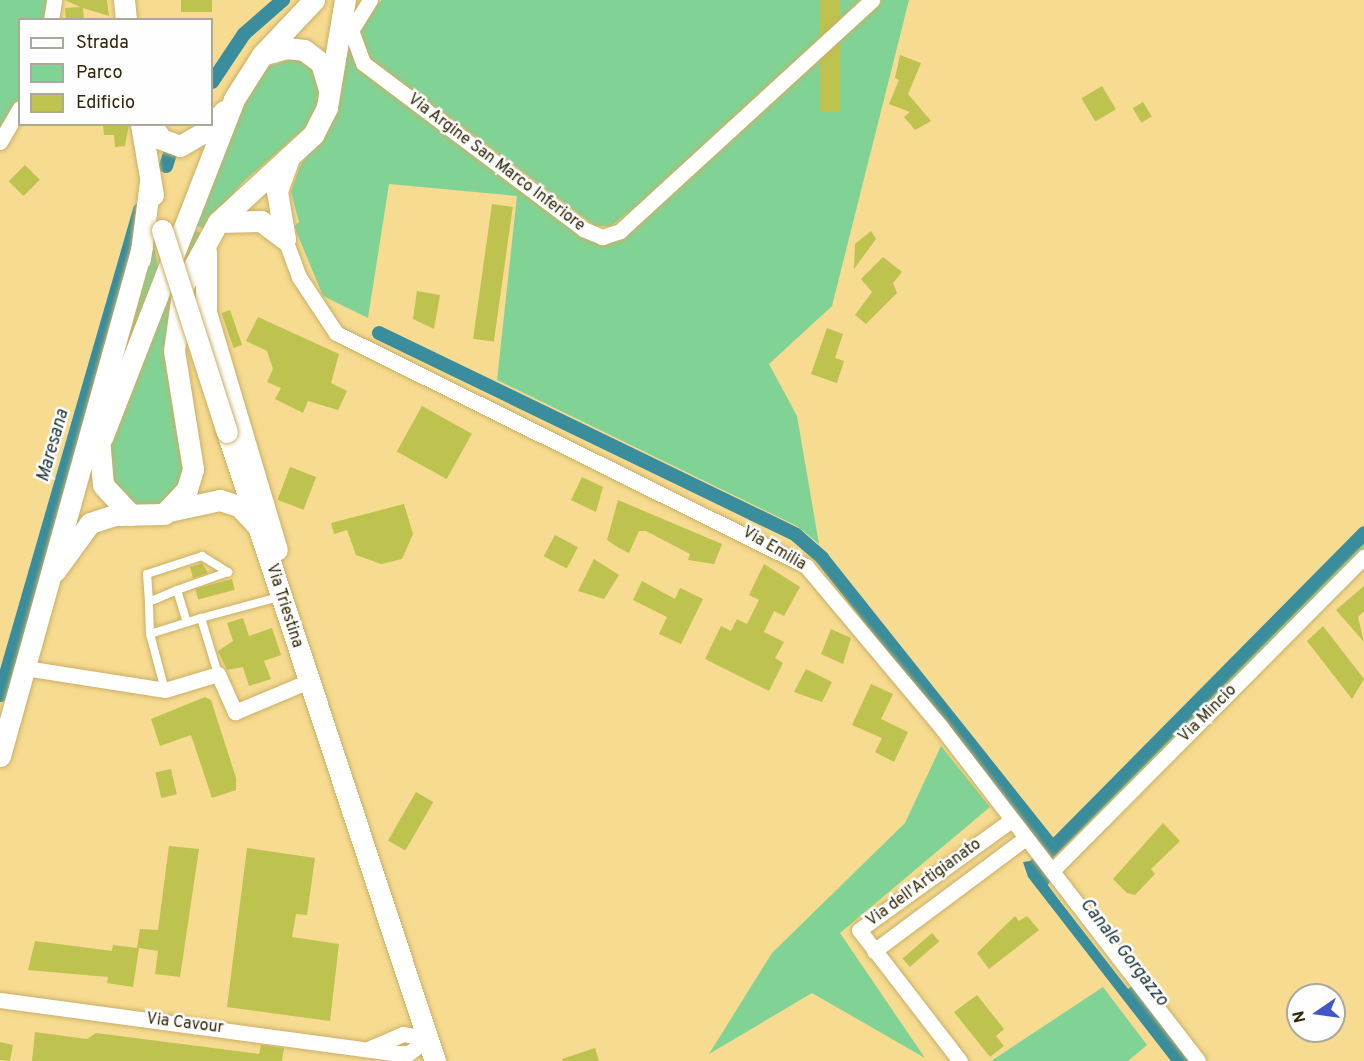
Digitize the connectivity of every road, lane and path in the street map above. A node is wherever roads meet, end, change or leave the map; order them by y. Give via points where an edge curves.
1 (54, 0) edge
2 (124, 0) edge
3 (314, 0) edge
4 (345, 0) edge
5 (370, 0) edge
6 (872, 0) edge
7 (51, 18) edge
8 (126, 18) edge
9 (262, 55) junction
10 (331, 92) junction
11 (234, 99) junction
12 (18, 111) edge
13 (213, 124) edge
14 (141, 126) edge
15 (153, 126) edge
16 (211, 126) edge
17 (0, 142) edge
18 (290, 156) junction
19 (150, 182) junction
20 (213, 230) junction
21 (285, 239) junction
22 (96, 449) junction
23 (169, 511) junction
24 (131, 515) junction
25 (256, 524) junction
26 (1364, 557) edge
27 (55, 571) junction
28 (177, 590) junction
29 (281, 596) junction
30 (149, 602) junction
31 (201, 618) junction
32 (187, 623) junction
33 (290, 625) junction
34 (150, 634) junction
35 (25, 668) junction
36 (218, 674) junction
37 (309, 681) junction
38 (165, 690) junction
39 (0, 756) edge
40 (1010, 820) junction
41 (1024, 838) junction
42 (1044, 862) junction
43 (874, 951) junction
44 (0, 1000) edge
45 (428, 1038) junction
46 (435, 1061) edge
47 (960, 1061) edge
48 (1198, 1061) edge

1 - 7 street
2 - 8 street
3 - 9 street
4 - 10 street
5 - 6 street, Via Argine San Marco Inferiore via 351,30 363,63 583,229 602,237 620,231
9 - 10 street via 304,50 321,63
9 - 11 street
10 - 18 street via 314,135
11 - 13 street
11 - 22 street
12 - 17 street
14 - 19 street, Via Triestina
15 - 16 street via 161,139 180,146
18 - 20 street
18 - 21 street via 277,191
19 - 22 street via 142,247
19 - 25 street, Via Triestina, bridge
20 - 21 street via 261,221
20 - 23 street via 183,286 177,312 174,351 193,469 187,489
20 - 33 street via 202,276 206,312 270,516
21 - 40 street, Via Emilia via 299,277 336,333 807,566 842,602
22 - 24 street via 109,497
22 - 27 street
23 - 24 street via 154,518
23 - 25 street via 220,500 239,506
24 - 27 street via 90,523
25 - 29 street, Via Triestina
26 - 42 street, Via Mincio
27 - 35 street
28 - 30 lane
28 - 30 lane via 228,572 202,556 147,574
28 - 32 lane
29 - 31 lane
29 - 33 street, Via Triestina
30 - 34 lane
31 - 32 lane
31 - 36 lane
32 - 34 lane
33 - 37 street, Via Triestina
34 - 38 lane
35 - 38 street
35 - 39 street
36 - 37 street via 235,712
36 - 38 street
37 - 45 street, Via Triestina
40 - 41 street, Via Emilia
40 - 43 street, Via dell'Artigianato via 859,930
41 - 42 street, Via Emilia
41 - 43 street, Via dell'Artigianato
42 - 48 street, Via Emilia
43 - 47 street, Via dell'Artigianato
44 - 45 street, Via Cavour via 370,1048 403,1035
45 - 46 street, Via Triestina

